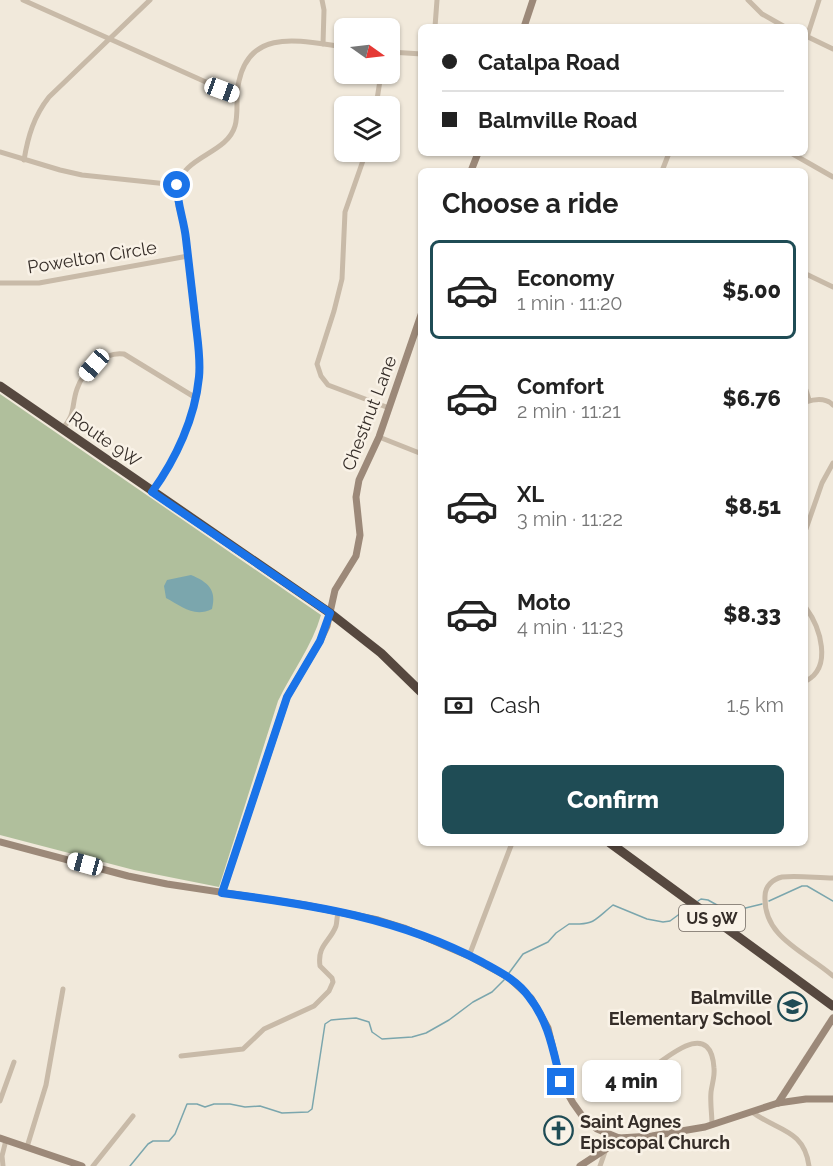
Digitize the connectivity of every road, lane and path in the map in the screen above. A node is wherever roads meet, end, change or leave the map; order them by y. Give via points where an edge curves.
1 (23, 0) edge
2 (150, 0) edge
3 (322, 0) edge
4 (437, 0) edge
5 (533, 0) edge
6 (748, 0) edge
7 (819, 0) edge
8 (435, 24) edge
9 (525, 24) edge
10 (779, 24) edge
11 (808, 31) edge
12 (808, 38) edge
13 (110, 39) junction
14 (322, 44) junction
15 (334, 45) edge
16 (833, 49) edge
17 (400, 52) edge
18 (418, 54) edge
19 (237, 96) junction
20 (0, 152) edge
21 (796, 156) edge
22 (24, 160) junction
23 (362, 162) edge
24 (833, 177) edge
25 (177, 185) junction
26 (188, 256) junction
27 (808, 275) edge
28 (0, 283) edge
29 (833, 287) edge
30 (418, 324) edge
31 (0, 386) edge
32 (196, 398) junction
33 (808, 401) edge
34 (833, 405) edge
35 (389, 408) junction
36 (62, 429) junction
37 (380, 437) junction
38 (418, 452) edge
39 (833, 463) edge
40 (152, 492) junction
41 (808, 523) edge
42 (808, 611) edge
43 (330, 613) junction
44 (808, 679) edge
45 (418, 689) edge
46 (0, 843) edge
47 (511, 846) edge
48 (614, 846) edge
49 (833, 878) edge
50 (222, 893) junction
51 (338, 912) junction
52 (470, 956) junction
53 (833, 976) edge
54 (63, 989) dead end
55 (833, 1006) edge
56 (833, 1018) edge
57 (181, 1056) dead end
58 (14, 1062) dead end
59 (656, 1065) dead end
60 (833, 1099) edge
61 (0, 1101) edge
62 (778, 1103) junction
63 (752, 1112) junction
64 (133, 1116) dead end
65 (712, 1125) junction
66 (618, 1138) junction
67 (3, 1139) edge
68 (27, 1147) junction
69 (606, 1149) junction
70 (3, 1166) edge
71 (82, 1166) edge
72 (93, 1166) edge
73 (580, 1166) edge
74 (600, 1166) edge
75 (809, 1166) edge

1 - 13 street
2 - 13 street
3 - 14 street
4 - 8 street
5 - 9 street
6 - 10 street
7 - 11 street
12 - 16 street
13 - 19 street
13 - 22 street via 39,109
14 - 15 street
14 - 19 street via 277,41 266,45 246,62
17 - 18 street
19 - 25 street via 231,135 190,166
20 - 22 street
21 - 24 street
22 - 25 street via 82,175
23 - 35 street via 345,212 342,279 317,364 328,385
25 - 26 street
26 - 28 street, Powelton Circle via 39,283
26 - 32 street via 199,349
27 - 29 street
30 - 35 street, Chestnut Lane
31 - 36 highway, Route 9W
32 - 36 street via 124,354 114,354 84,376 76,391 72,416
32 - 40 street via 178,450
33 - 34 street via 821,399
35 - 37 street, Chestnut Lane
36 - 40 highway, Route 9W
37 - 38 street
37 - 43 street, Chestnut Lane via 357,488 360,545 335,590
39 - 41 street
40 - 43 highway, Route 9W
42 - 44 street via 819,636 821,659 816,673
43 - 45 highway, Route 9W via 381,652
43 - 50 street, Chestnut Lane via 320,641 287,697
46 - 50 street via 128,876
47 - 52 street
48 - 55 highway, US 9W
49 - 53 street via 781,877 768,885 764,899 774,930
50 - 51 street
51 - 52 street via 404,928
51 - 57 street via 334,929 320,953 320,966 333,982 320,1002 264,1029 243,1049
52 - 66 street via 506,975 531,998 545,1022 561,1082 573,1103 594,1127
54 - 68 street via 46,1085
56 - 62 street
58 - 61 street
59 - 65 street via 691,1044 706,1045 714,1070
60 - 62 street
62 - 63 street
63 - 65 street
63 - 75 street via 798,1138 806,1150
64 - 72 street
65 - 66 street
66 - 69 street
67 - 68 street
67 - 70 street
68 - 71 street
69 - 73 street
69 - 74 street

